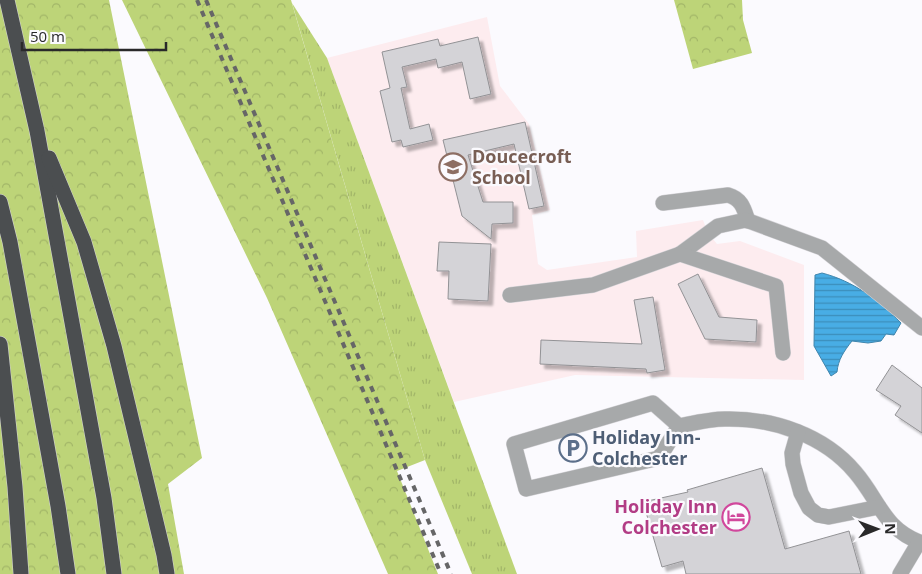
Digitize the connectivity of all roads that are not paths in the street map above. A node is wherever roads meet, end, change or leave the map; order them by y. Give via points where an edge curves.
1 (7, 0) edge
2 (37, 131) junction
3 (0, 202) edge
4 (662, 203) dead end
5 (748, 221) junction
6 (680, 254) junction
7 (510, 295) dead end
8 (922, 328) edge
9 (0, 344) edge
10 (783, 353) dead end
11 (679, 426) junction
12 (798, 432) junction
13 (879, 507) junction
14 (920, 542) edge
15 (21, 574) edge
16 (68, 574) edge
17 (114, 574) edge
18 (167, 574) edge
19 (900, 574) edge

1 - 2 highway
2 - 17 highway via 104,498
2 - 18 highway via 84,242 114,346
3 - 16 highway via 12,251
4 - 5 street via 728,195 736,197 743,205
5 - 6 street via 718,226
5 - 8 street via 822,248
6 - 7 street via 593,285
6 - 10 street via 776,286
9 - 15 highway
11 - 11 street via 653,403 514,444 526,489 659,458
11 - 12 street via 724,419 770,423
12 - 13 street via 831,450 855,472
12 - 13 street via 792,453 793,464 809,508 830,517
13 - 14 street via 888,522 910,539
14 - 19 street

